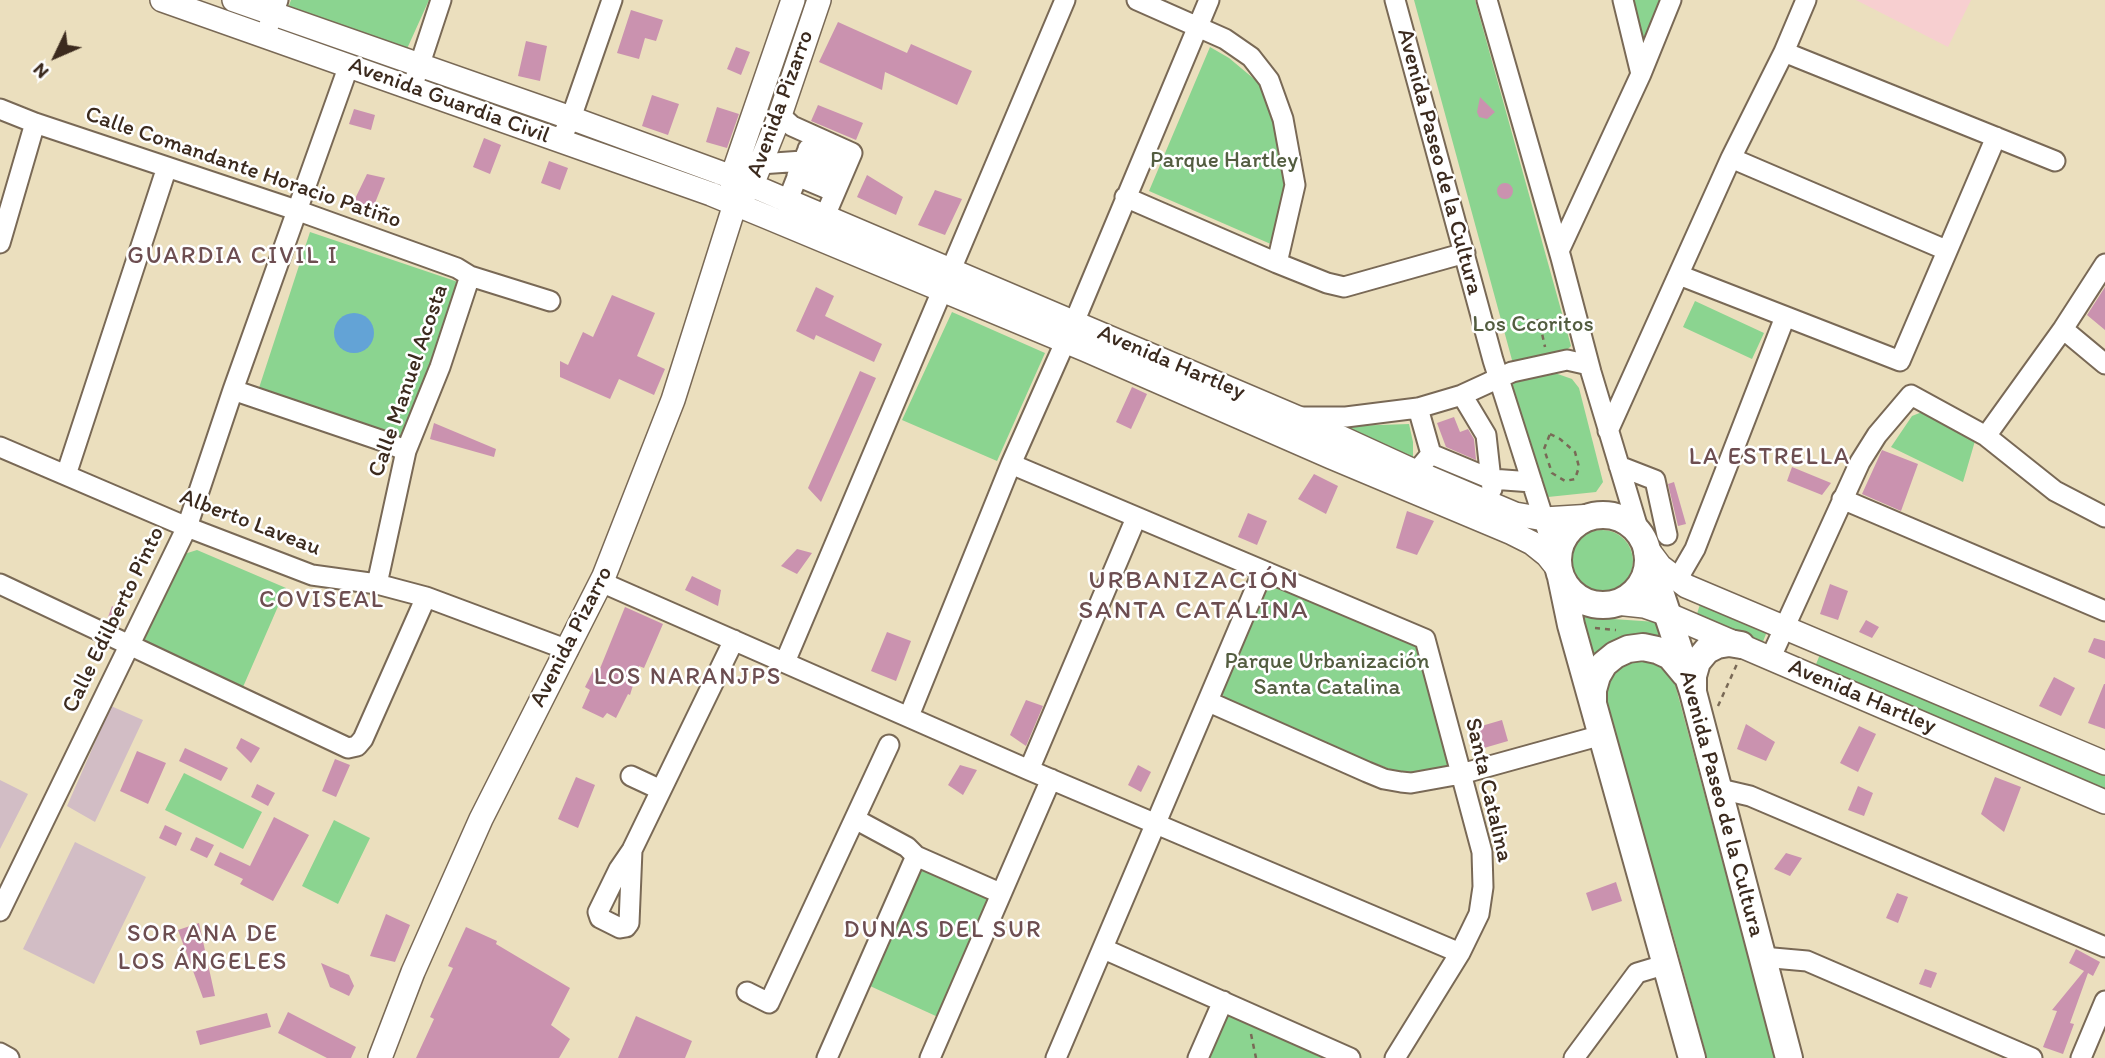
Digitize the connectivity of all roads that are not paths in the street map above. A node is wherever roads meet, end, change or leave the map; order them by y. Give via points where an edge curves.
1 (162, 0) edge
2 (234, 0) edge
3 (441, 0) edge
4 (612, 0) edge
5 (793, 0) edge
6 (819, 0) edge
7 (1065, 0) edge
8 (1137, 0) edge
9 (1209, 0) edge
10 (1395, 0) edge
11 (1487, 0) edge
12 (1623, 0) edge
13 (1671, 0) edge
14 (1806, 0) edge
15 (272, 17) edge
16 (1199, 25) junction
17 (1784, 52) junction
18 (349, 65) junction
19 (419, 65) junction
20 (1641, 74) junction
21 (412, 88) junction
22 (0, 109) edge
23 (780, 115) junction
24 (571, 118) junction
25 (35, 123) junction
26 (1996, 136) junction
27 (560, 141) junction
28 (805, 156) junction
29 (1731, 158) junction
30 (2055, 161) dead end
31 (167, 167) junction
32 (748, 175) junction
33 (841, 179) junction
34 (1125, 197) junction
35 (788, 200) junction
36 (735, 204) junction
37 (296, 209) junction
38 (825, 216) junction
39 (0, 243) edge
40 (1946, 250) junction
41 (1559, 251) junction
42 (1465, 253) junction
43 (1277, 263) junction
44 (2105, 264) edge
45 (1679, 275) junction
46 (470, 276) junction
47 (946, 280) junction
48 (550, 301) dead end
49 (1785, 317) junction
50 (2063, 329) junction
51 (1069, 332) junction
52 (2105, 363) edge
53 (1589, 365) junction
54 (1498, 379) junction
55 (233, 390) junction
56 (1462, 396) junction
57 (1507, 402) junction
58 (1418, 408) junction
59 (1296, 417) junction
60 (1608, 431) junction
61 (1486, 435) junction
62 (1986, 436) junction
63 (0, 447) edge
64 (406, 451) junction
65 (1431, 454) junction
66 (1011, 464) junction
67 (1619, 466) junction
68 (1416, 472) junction
69 (66, 475) junction
70 (1491, 479) junction
71 (1532, 482) junction
72 (1842, 499) junction
73 (1495, 507) junction
74 (1593, 516) junction
75 (2105, 517) edge
76 (1136, 519) junction
77 (1544, 519) junction
78 (187, 527) junction
79 (1648, 542) junction
80 (1695, 549) junction
81 (1560, 570) junction
82 (1263, 571) junction
83 (1677, 580) junction
84 (601, 582) junction
85 (0, 584) edge
86 (377, 584) junction
87 (426, 597) junction
88 (1616, 603) junction
89 (2105, 611) edge
90 (1667, 614) junction
91 (1785, 628) junction
92 (734, 640) junction
93 (128, 645) junction
94 (568, 650) junction
95 (1739, 653) junction
96 (1771, 657) junction
97 (785, 662) junction
98 (1693, 692) junction
99 (1209, 702) junction
100 (1593, 705) junction
101 (909, 716) junction
102 (1602, 735) junction
103 (889, 745) dead end
104 (2105, 763) edge
105 (1029, 770) junction
106 (1461, 774) junction
107 (631, 776) dead end
108 (1051, 779) junction
109 (1720, 789) junction
110 (661, 790) junction
111 (2105, 802) edge
112 (855, 819) junction
113 (1157, 824) junction
114 (632, 850) dead end
115 (916, 856) junction
116 (1000, 893) junction
117 (0, 911) edge
118 (2105, 947) edge
119 (1104, 949) junction
120 (1460, 953) junction
121 (1762, 957) junction
122 (1667, 964) junction
123 (747, 992) dead end
124 (1223, 1001) junction
125 (2105, 1001) edge
126 (0, 1053) edge
127 (9, 1058) edge
128 (380, 1058) edge
129 (827, 1058) edge
130 (930, 1058) edge
131 (1056, 1058) edge
132 (1198, 1058) edge
133 (1350, 1058) edge
134 (1395, 1058) edge
135 (1574, 1058) edge
136 (1692, 1058) edge
137 (1790, 1058) edge
138 (2032, 1058) edge
139 (2081, 1058) edge

1 - 15 main road, Avenida Guardia Civil
2 - 15 main road, Avenida Guardia Civil
3 - 19 street
4 - 24 street
5 - 32 main road, Avenida Pizarro
6 - 23 main road, Avenida Pizarro
7 - 47 street
8 - 16 street
9 - 16 street
10 - 42 street, Avenida Paseo de la Cultura
11 - 41 street, Avenida Paseo de la Cultura
12 - 20 street
13 - 20 street
14 - 17 street
15 - 18 main road, Avenida Guardia Civil
15 - 19 main road, Avenida Guardia Civil
16 - 34 street
16 - 43 street via 1251,57 1269,80 1283,119 1295,185
17 - 26 street
17 - 29 street
18 - 21 main road, Avenida Guardia Civil
18 - 37 street, Calle Edilberto Pinto
19 - 21 street
19 - 24 main road, Avenida Guardia Civil
20 - 41 street
21 - 27 main road, Avenida Guardia Civil
22 - 25 street, Calle Comandante Horacio Patiño
23 - 28 street via 792,126
23 - 32 main road, Avenida Pizarro
24 - 27 street
24 - 32 main road, Avenida Guardia Civil
25 - 31 street, Calle Comandante Horacio Patiño
25 - 39 street
26 - 30 street
26 - 40 street
27 - 36 main road, Avenida Guardia Civil
28 - 32 street
28 - 33 street
28 - 33 street via 852,153
28 - 35 street
29 - 40 street
29 - 45 street
31 - 37 street, Calle Comandante Horacio Patiño
31 - 69 street
32 - 35 main road, Avenida Hartley
32 - 36 main road, Avenida Pizarro
33 - 38 street
34 - 43 street
34 - 51 street
35 - 38 main road, Avenida Hartley
36 - 47 main road, Avenida Hartley
36 - 84 main road, Avenida Pizarro via 673,400
37 - 46 street, Calle Comandante Horacio Patiño
37 - 55 street, Calle Edilberto Pinto
38 - 47 main road, Avenida Hartley
40 - 49 street via 1900,361
41 - 53 street, Avenida Paseo de la Cultura
42 - 43 street via 1343,287
42 - 54 street, Avenida Paseo de la Cultura
44 - 50 street
45 - 49 street
45 - 60 street
46 - 48 street, Calle Comandante Horacio Patiño
46 - 64 street, Calle Manuel Acosta
47 - 51 main road, Avenida Hartley
47 - 97 street
49 - 80 street
50 - 52 street
50 - 62 street
51 - 59 main road, Avenida Hartley
51 - 66 street
51 - 81 main road, Avenida Hartley via 1512,533 1532,543
53 - 54 street via 1567,360
53 - 60 street, Avenida Paseo de la Cultura
54 - 56 street
54 - 57 street, Avenida Paseo de la Cultura
55 - 64 street
55 - 78 street, Calle Edilberto Pinto
56 - 58 street
56 - 61 street
57 - 61 street
57 - 71 street, Avenida Paseo de la Cultura
58 - 59 street via 1346,417
58 - 65 street
59 - 68 main road, Avenida Hartley
60 - 67 street, Avenida Paseo de la Cultura
61 - 70 street
62 - 72 street via 1911,395 1877,435
62 - 75 street via 2055,491
63 - 69 street, Alberto Laveau
64 - 86 street, Calle Manuel Acosta
65 - 68 street
65 - 70 street
66 - 76 street
66 - 101 street
67 - 79 street, Avenida Paseo de la Cultura
67 - 79 street via 1655,480
68 - 73 main road, Avenida Hartley
69 - 78 street, Alberto Laveau
70 - 71 street
70 - 73 street
71 - 77 street, Avenida Paseo de la Cultura
72 - 89 street
72 - 91 street
73 - 77 main road, Avenida Hartley
74 - 77 main road, Avenida Hartley
74 - 79 highway via 1618,518
74 - 81 highway via 1565,536
76 - 82 street
76 - 105 street
77 - 81 street, Avenida Paseo de la Cultura
78 - 86 street, Alberto Laveau via 312,575
78 - 93 street, Calle Edilberto Pinto
79 - 80 street
79 - 83 main road, Avenida Hartley via 1660,566
79 - 88 highway via 1647,568 1640,585
79 - 90 highway, Avenida Paseo de la Cultura
80 - 83 street
81 - 88 highway via 1574,594 1587,602
81 - 100 highway, Avenida Paseo de la Cultura
82 - 99 street
82 - 106 street, Santa Catalina via 1425,639
83 - 91 main road, Avenida Hartley
84 - 92 street
84 - 94 main road, Avenida Pizarro
85 - 93 street
86 - 87 street, Alberto Laveau
87 - 93 street via 363,739 348,748
87 - 94 street, Alberto Laveau
88 - 90 main road, Avenida Hartley
90 - 95 main road, Avenida Hartley
90 - 98 highway, Avenida Paseo de la Cultura
91 - 96 street
91 - 104 main road, Avenida Hartley
92 - 97 street
92 - 110 street
93 - 117 street, Calle Edilberto Pinto
94 - 128 main road, Avenida Pizarro via 481,819
95 - 96 main road, Avenida Hartley
95 - 98 highway via 1729,643 1707,650 1697,662
96 - 111 main road, Avenida Hartley
97 - 101 street
98 - 100 highway via 1670,656 1643,647 1615,654 1604,664 1593,690
98 - 109 highway, Avenida Paseo de la Cultura
99 - 106 street via 1384,779 1411,783
99 - 113 street
100 - 102 highway, Avenida Paseo de la Cultura
101 - 105 street
102 - 106 street
102 - 122 highway, Avenida Paseo de la Cultura
103 - 112 street
105 - 108 street
106 - 120 street, Santa Catalina via 1484,871 1479,914
107 - 110 street
108 - 113 street
108 - 116 street
109 - 118 street via 1750,796
109 - 121 highway, Avenida Paseo de la Cultura
110 - 114 street
112 - 115 street
112 - 123 street via 769,1003
113 - 119 street
113 - 120 street
115 - 116 street
115 - 129 street
116 - 130 street
119 - 124 street
119 - 131 street
120 - 134 street, Santa Catalina
121 - 137 highway, Avenida Paseo de la Cultura
121 - 138 street via 1807,961
122 - 135 street via 1637,972
122 - 136 highway, Avenida Paseo de la Cultura
124 - 132 street
124 - 133 street
125 - 139 street
126 - 127 street

